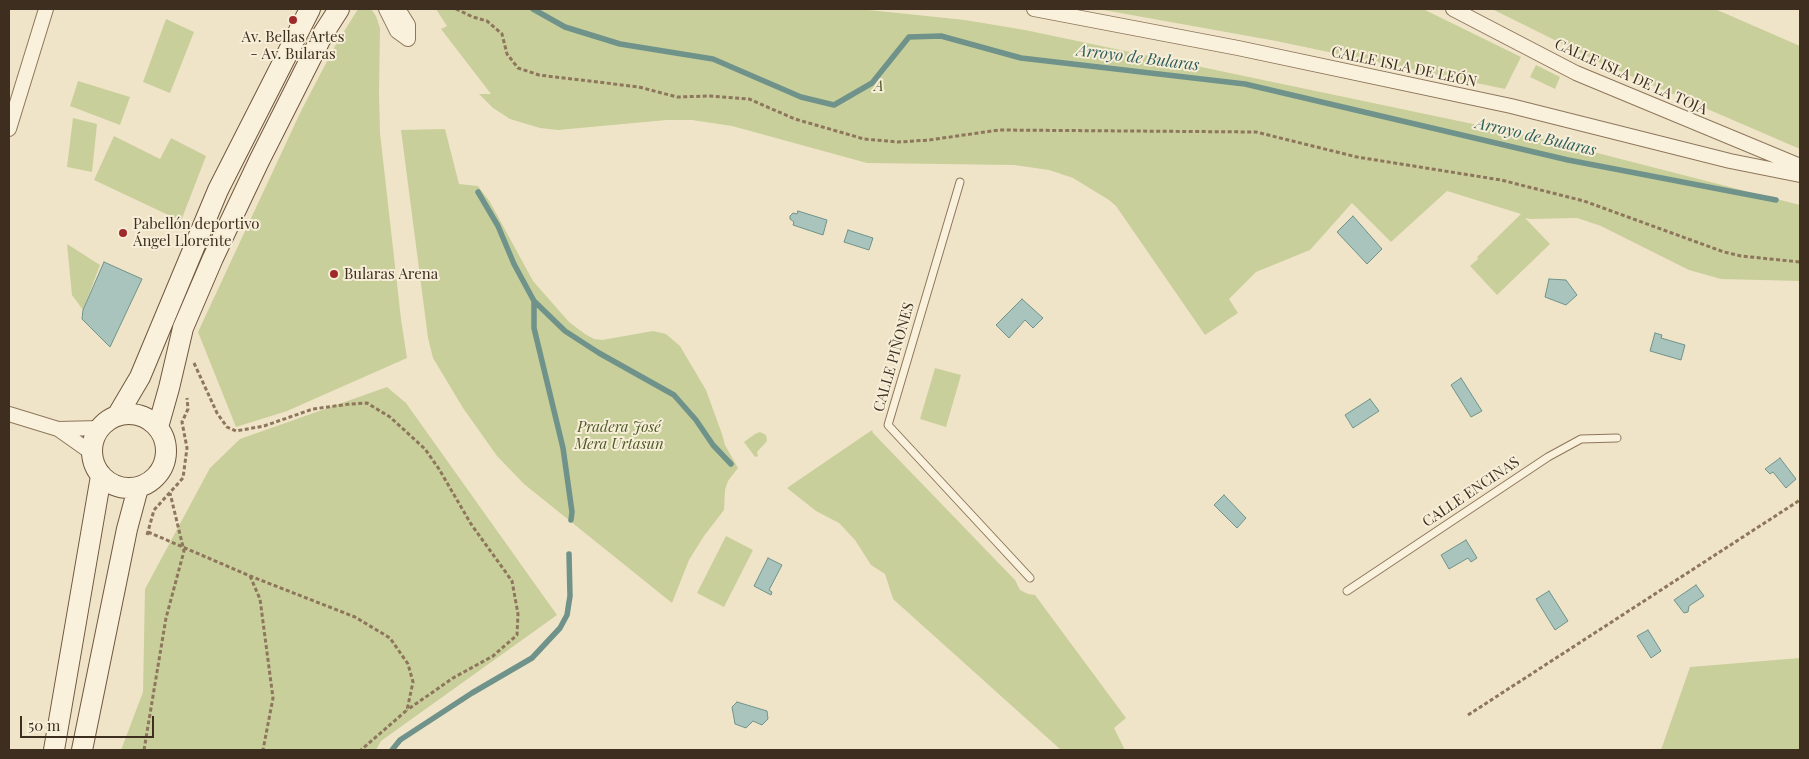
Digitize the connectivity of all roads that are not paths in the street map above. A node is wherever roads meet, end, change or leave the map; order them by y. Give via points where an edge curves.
1 (310, 9) edge
2 (339, 9) edge
3 (386, 9) edge
4 (398, 9) edge
5 (1034, 9) edge
6 (1453, 9) edge
7 (46, 10) edge
8 (9, 129) edge
9 (1800, 166) edge
10 (1765, 168) junction
11 (1800, 174) edge
12 (960, 182) dead end
13 (1800, 182) edge
14 (9, 414) edge
15 (117, 416) junction
16 (158, 427) junction
17 (100, 428) junction
18 (58, 429) junction
19 (1617, 438) dead end
20 (92, 453) junction
21 (101, 476) junction
22 (138, 488) junction
23 (1030, 578) dead end
24 (1347, 591) dead end
25 (54, 750) edge
26 (82, 750) edge

1 - 15 street via 218,190 140,377
2 - 16 street via 259,160 183,328
3 - 4 street via 397,32 408,39 408,25
5 - 10 street, CALLE ISLA DE LEÓN via 1511,106
6 - 9 street, CALLE ISLA DE LA TOJA via 1576,72
7 - 8 street
10 - 11 street, CALLE ISLA DE LEÓN
10 - 13 street, CALLE ISLA DE LEÓN
12 - 23 lane, CALLE PIÑONES via 888,425
14 - 18 street
15 - 16 street via 139,415
15 - 17 street
16 - 22 street via 166,444 165,463 155,479
17 - 18 street
17 - 20 street
18 - 20 street
19 - 24 lane, CALLE ENCINAS via 1581,439 1556,452
20 - 21 street via 94,465
21 - 22 street via 118,487
21 - 25 street
22 - 26 street

